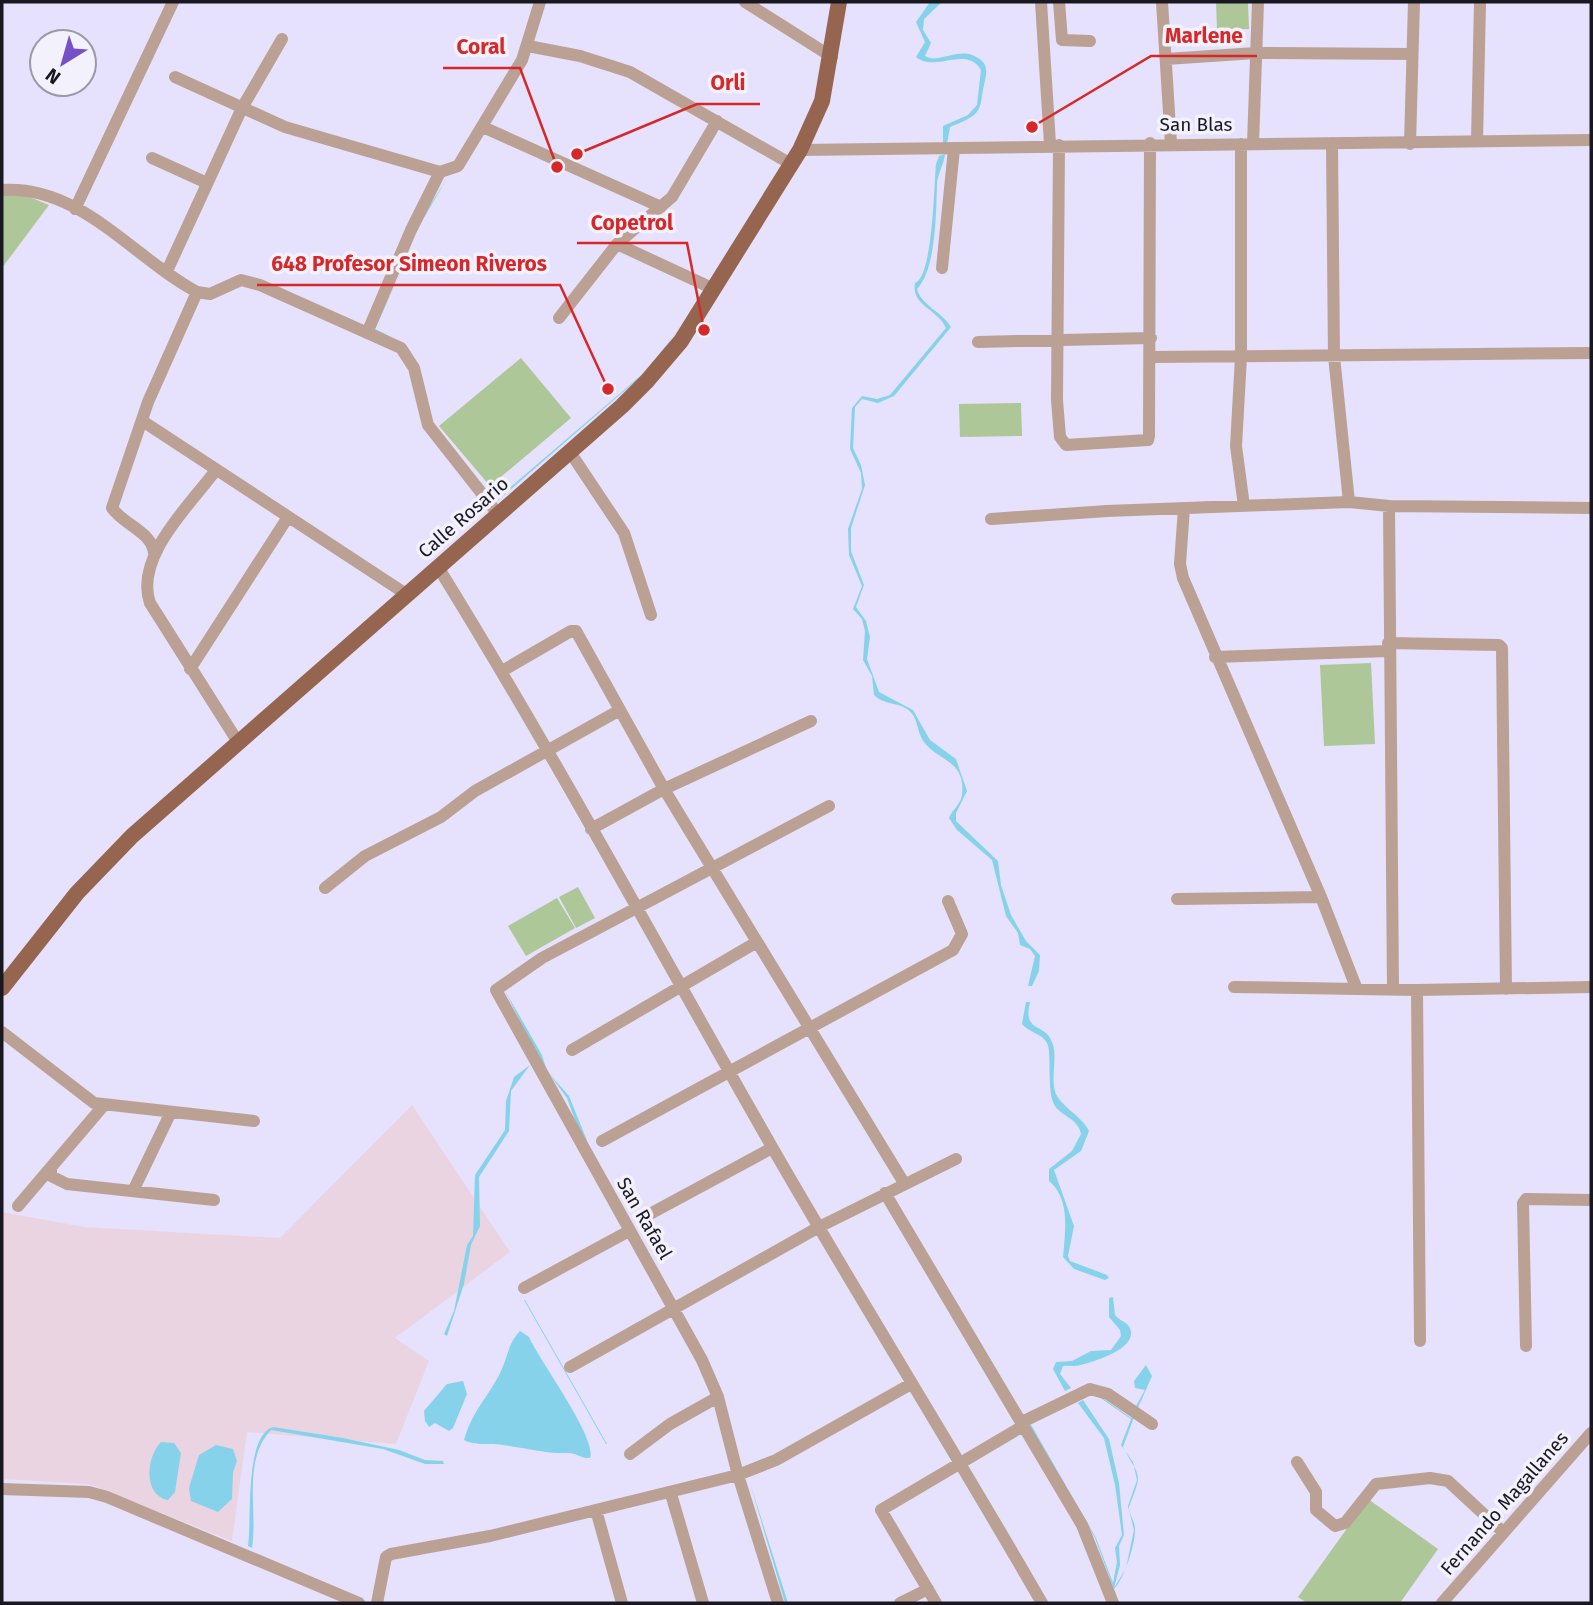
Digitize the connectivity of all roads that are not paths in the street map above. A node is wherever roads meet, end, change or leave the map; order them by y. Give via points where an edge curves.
1 (173, 2) edge
2 (540, 2) edge
3 (745, 2) edge
4 (839, 2) edge
5 (1041, 2) edge
6 (1059, 2) edge
7 (1162, 2) edge
8 (1258, 2) edge
9 (1414, 2) edge
10 (1480, 2) edge
11 (1042, 20) junction
12 (1059, 20) junction
13 (282, 39) dead end
14 (1090, 41) dead end
15 (528, 46) junction
16 (1256, 53) junction
17 (1412, 54) junction
18 (832, 57) junction
19 (1166, 59) junction
20 (175, 77) dead end
21 (242, 108) junction
22 (717, 121) junction
23 (483, 127) junction
24 (1591, 140) edge
25 (1478, 141) junction
26 (1150, 144) junction
27 (1171, 144) junction
28 (1247, 144) junction
29 (1332, 144) junction
30 (1410, 144) junction
31 (1055, 145) junction
32 (954, 149) junction
33 (800, 150) junction
34 (152, 158) dead end
35 (791, 164) junction
36 (440, 172) junction
37 (207, 183) junction
38 (2, 190) edge
39 (661, 207) junction
40 (75, 209) junction
41 (617, 244) junction
42 (942, 268) dead end
43 (167, 271) junction
44 (715, 289) junction
45 (197, 292) junction
46 (559, 318) dead end
47 (368, 333) junction
48 (1151, 338) junction
49 (1058, 340) junction
50 (978, 342) dead end
51 (1591, 353) edge
52 (1334, 356) junction
53 (1150, 357) junction
54 (1241, 357) junction
55 (144, 422) junction
56 (570, 452) junction
57 (216, 470) junction
58 (1349, 502) junction
59 (1244, 506) junction
60 (1388, 506) junction
61 (1184, 508) junction
62 (1591, 508) edge
63 (498, 514) junction
64 (288, 517) junction
65 (991, 519) dead end
66 (154, 553) junction
67 (438, 567) junction
68 (406, 594) junction
69 (651, 615) dead end
70 (1388, 648) junction
71 (1215, 657) junction
72 (190, 669) junction
73 (502, 671) junction
74 (620, 710) junction
75 (811, 721) dead end
76 (238, 742) junction
77 (545, 752) junction
78 (664, 789) junction
79 (829, 806) dead end
80 (591, 829) junction
81 (713, 866) junction
82 (325, 888) dead end
83 (1321, 897) junction
84 (1177, 899) dead end
85 (948, 901) dead end
86 (636, 909) junction
87 (757, 942) junction
88 (3, 984) edge
89 (682, 985) junction
90 (1234, 987) dead end
91 (1356, 987) junction
92 (1591, 987) edge
93 (1393, 989) junction
94 (1506, 989) junction
95 (1417, 990) junction
96 (809, 1028) junction
97 (2, 1032) edge
98 (572, 1050) dead end
99 (729, 1071) junction
100 (104, 1105) junction
101 (171, 1112) junction
102 (254, 1121) dead end
103 (602, 1141) dead end
104 (772, 1148) junction
105 (956, 1159) dead end
106 (51, 1167) junction
107 (904, 1183) junction
108 (133, 1191) junction
109 (885, 1193) junction
110 (214, 1199) dead end
111 (1591, 1200) edge
112 (18, 1206) dead end
113 (648, 1215) dead end
114 (819, 1227) junction
115 (629, 1231) junction
116 (524, 1288) dead end
117 (675, 1307) junction
118 (1420, 1341) dead end
119 (1526, 1346) dead end
120 (570, 1367) dead end
121 (911, 1384) junction
122 (718, 1397) junction
123 (1022, 1424) junction
124 (1152, 1424) dead end
125 (1590, 1437) edge
126 (630, 1454) dead end
127 (960, 1462) junction
128 (1297, 1462) dead end
129 (738, 1475) junction
130 (2, 1489) edge
131 (671, 1494) junction
132 (596, 1510) junction
133 (1503, 1532) junction
134 (928, 1589) junction
135 (1443, 1601) edge
136 (359, 1603) edge
137 (377, 1603) edge
138 (622, 1603) edge
139 (703, 1603) edge
140 (778, 1603) edge
141 (900, 1603) edge
142 (936, 1603) edge
143 (1042, 1603) edge
144 (1113, 1603) edge

1 - 40 street
2 - 15 street
3 - 18 street
4 - 18 main road, Calle Rosario
5 - 11 street
6 - 12 street
7 - 19 street
8 - 16 street
9 - 17 street
10 - 25 street
11 - 12 street
11 - 31 street
12 - 14 street via 1062,40
13 - 21 street
15 - 22 street via 630,72
15 - 23 street
16 - 17 street
16 - 19 street
16 - 28 street
17 - 30 street
18 - 33 main road, Calle Rosario via 822,101
19 - 27 street
20 - 21 street
21 - 36 street via 285,127
21 - 37 street
22 - 35 street
22 - 39 street via 672,197
23 - 36 street via 458,166
23 - 39 street
24 - 25 street, San Blas
25 - 30 street, San Blas
26 - 27 street, San Blas
26 - 31 street, San Blas
26 - 48 street
27 - 28 street, San Blas
28 - 29 street, San Blas
28 - 54 street
29 - 30 street, San Blas
29 - 52 street
31 - 32 street, San Blas
31 - 49 street
32 - 33 street, San Blas
32 - 42 street
33 - 35 main road, Calle Rosario
34 - 37 street
35 - 44 main road, Calle Rosario
36 - 47 street
37 - 43 street
38 - 40 street via 24,190
39 - 41 street
40 - 43 street via 113,230
41 - 44 street
41 - 46 street
43 - 45 street
44 - 56 main road, Calle Rosario via 654,374
45 - 47 street via 210,293 241,280 251,282
45 - 55 street via 148,401
47 - 63 street via 407,355 421,388 428,425
48 - 49 street
48 - 53 street
49 - 50 street
49 - 53 street via 1059,437 1066,445 1147,440
51 - 52 street
52 - 54 street
52 - 58 street
53 - 54 street
54 - 59 street via 1236,446
55 - 57 street
55 - 66 street via 112,508 123,522 148,538
56 - 63 main road, Calle Rosario
56 - 69 street via 624,533
57 - 64 street
57 - 66 street
58 - 59 street
58 - 60 street
59 - 61 street
60 - 62 street
60 - 70 street
61 - 65 street
61 - 71 street via 1180,564
63 - 67 main road, Calle Rosario
64 - 68 street
64 - 72 street
66 - 72 street via 146,577 147,596
67 - 68 main road, Calle Rosario
67 - 73 street
68 - 76 main road, Calle Rosario
70 - 71 street
70 - 93 street
70 - 94 street via 1502,648
71 - 83 street
72 - 76 street
73 - 74 street via 574,630
73 - 77 street
74 - 77 street
74 - 78 street
75 - 78 street
76 - 88 main road, Calle Rosario via 106,861
77 - 80 street
77 - 82 street via 475,791 441,817 365,856
78 - 80 street
78 - 81 street
79 - 81 street
80 - 86 street
81 - 86 street
81 - 87 street
83 - 84 street
83 - 91 street
85 - 96 street via 962,934 953,950
86 - 89 street
86 - 115 street, San Rafael via 542,958 496,990
87 - 89 street
87 - 96 street
89 - 98 street
89 - 99 street
90 - 91 street
91 - 93 street
92 - 94 street
93 - 95 street
94 - 95 street
95 - 118 street
96 - 99 street
96 - 107 street
97 - 100 street via 90,1102
99 - 103 street
99 - 104 street
100 - 101 street
100 - 106 street
101 - 102 street
101 - 108 street
104 - 113 street
104 - 114 street
105 - 107 street
106 - 108 street via 51,1177 60,1182
106 - 112 street
107 - 109 street
108 - 110 street
109 - 114 street
109 - 123 street
111 - 119 street via 1524,1201
114 - 117 street
114 - 121 street
115 - 116 street
115 - 117 street, San Rafael
117 - 120 street
117 - 122 street, San Rafael
121 - 127 street
121 - 129 street via 776,1460
122 - 126 street
122 - 129 street, San Rafael
123 - 124 street via 1080,1392 1098,1389
123 - 127 street
123 - 144 street via 1082,1525
125 - 133 street, Fernando Magallanes
127 - 134 street via 881,1510
127 - 143 street
128 - 133 street via 1316,1492 1316,1510 1335,1526 1345,1523 1376,1483 1430,1478 1455,1486
129 - 131 street
129 - 140 street, San Rafael
130 - 136 street via 81,1491 107,1497
131 - 132 street
131 - 139 street
132 - 137 street via 391,1554 383,1565
132 - 138 street
133 - 135 street, Fernando Magallanes
134 - 141 street
134 - 142 street

